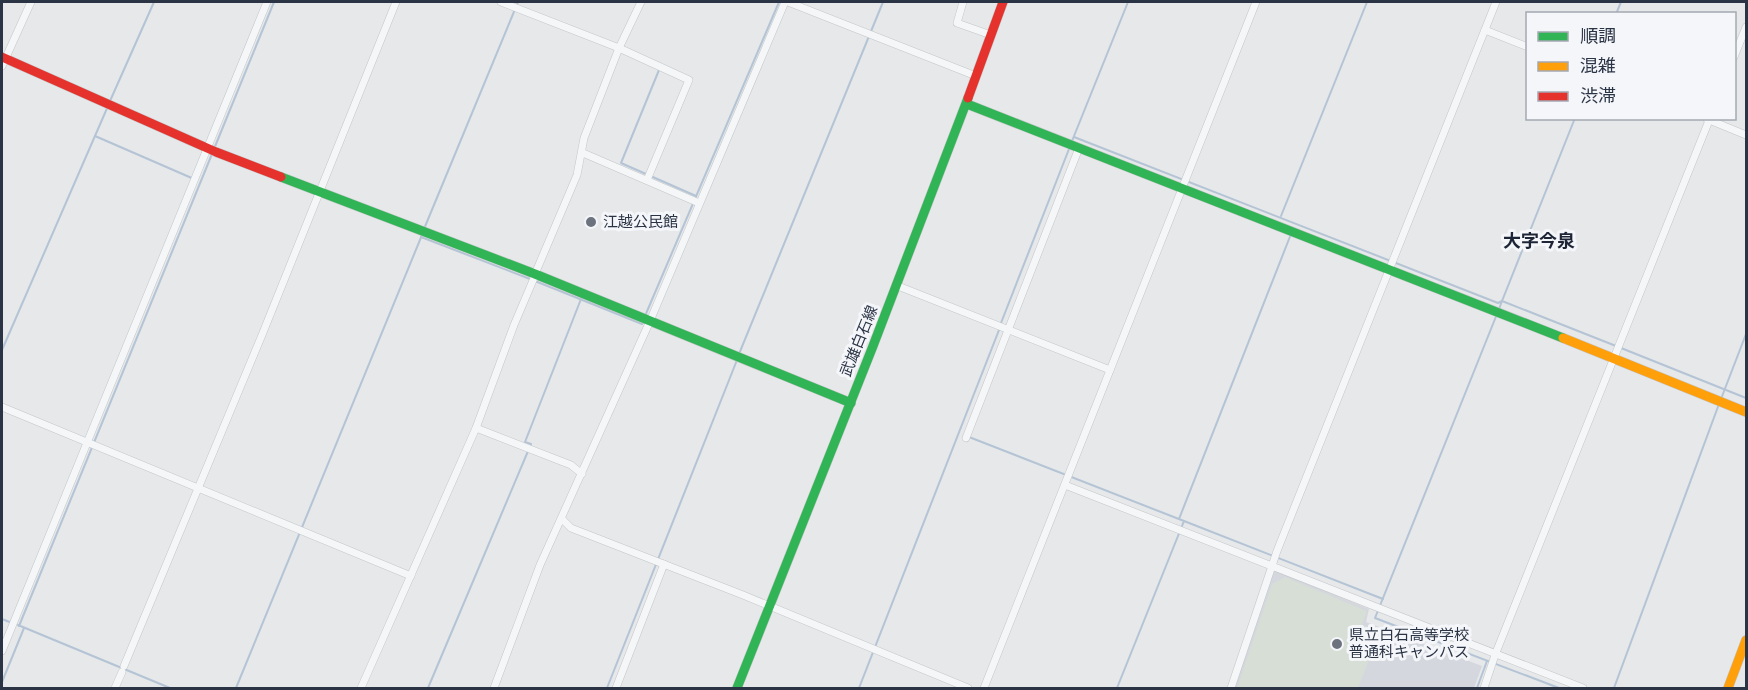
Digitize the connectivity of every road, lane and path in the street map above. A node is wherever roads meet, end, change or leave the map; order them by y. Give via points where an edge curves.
1 (31, 2) edge
2 (267, 2) edge
3 (396, 2) edge
4 (501, 2) edge
5 (641, 2) edge
6 (787, 2) edge
7 (963, 2) edge
8 (1003, 2) edge
9 (1256, 2) edge
10 (1496, 2) edge
11 (1746, 27) edge
12 (1485, 30) junction
13 (991, 35) junction
14 (1526, 47) edge
15 (619, 48) junction
16 (1736, 52) edge
17 (3, 61) edge
18 (976, 76) junction
19 (967, 104) junction
20 (1709, 120) edge
21 (1711, 120) edge
22 (1746, 135) edge
23 (1079, 148) junction
24 (211, 149) junction
25 (583, 153) junction
26 (648, 177) junction
27 (1185, 183) junction
28 (319, 192) junction
29 (696, 201) junction
30 (1392, 263) junction
31 (534, 278) junction
32 (898, 286) junction
33 (646, 319) junction
34 (1009, 330) junction
35 (1617, 350) junction
36 (1110, 370) junction
37 (850, 403) junction
38 (2, 407) edge
39 (1746, 412) edge
40 (476, 428) junction
41 (967, 436) dead end
42 (91, 443) junction
43 (582, 474) junction
44 (1068, 478) junction
45 (198, 487) junction
46 (562, 519) junction
47 (659, 563) junction
48 (1273, 564) junction
49 (411, 576) junction
50 (769, 606) junction
51 (1746, 640) edge
52 (2, 651) edge
53 (1494, 660) junction
54 (115, 688) edge
55 (361, 688) edge
56 (494, 688) edge
57 (616, 688) edge
58 (737, 688) edge
59 (969, 688) edge
60 (984, 688) edge
61 (1231, 688) edge
62 (1484, 688) edge
63 (1583, 688) edge
64 (1728, 688) edge

1 - 17 street
2 - 24 street
3 - 28 street
4 - 15 street
5 - 15 street
6 - 18 street
6 - 29 street
7 - 13 street via 957,23
8 - 13 street, 武雄白石線
9 - 27 street
10 - 12 street
11 - 16 street
12 - 14 street
12 - 30 street
13 - 18 street, 武雄白石線
15 - 25 street
15 - 26 street via 689,80
17 - 24 street
18 - 19 street, 武雄白石線
19 - 23 street
19 - 32 street, 武雄白石線
20 - 35 street
21 - 22 street
23 - 27 street
23 - 34 street
24 - 28 street
24 - 42 street via 195,179
25 - 26 street
25 - 31 street
26 - 29 street
27 - 30 street via 1292,231
27 - 36 street
28 - 31 street
28 - 45 street
29 - 33 street
30 - 35 street via 1492,310
30 - 48 street
31 - 33 street
31 - 40 street
32 - 34 street
32 - 37 street, 武雄白石線
33 - 37 street
33 - 43 street
34 - 36 street
34 - 41 street
35 - 39 street
35 - 53 street
36 - 44 street
37 - 50 street, 武雄白石線
38 - 42 street
40 - 43 street via 571,465
40 - 49 street
42 - 45 street
42 - 52 street
43 - 46 street
44 - 48 street via 1181,530
44 - 60 street
45 - 49 street
45 - 54 street
46 - 47 street via 570,528
46 - 56 street via 540,565
47 - 50 street
47 - 57 street
48 - 53 street
48 - 61 street
49 - 55 street
50 - 58 street, 武雄白石線
50 - 59 street
51 - 64 street
53 - 62 street
53 - 63 street

